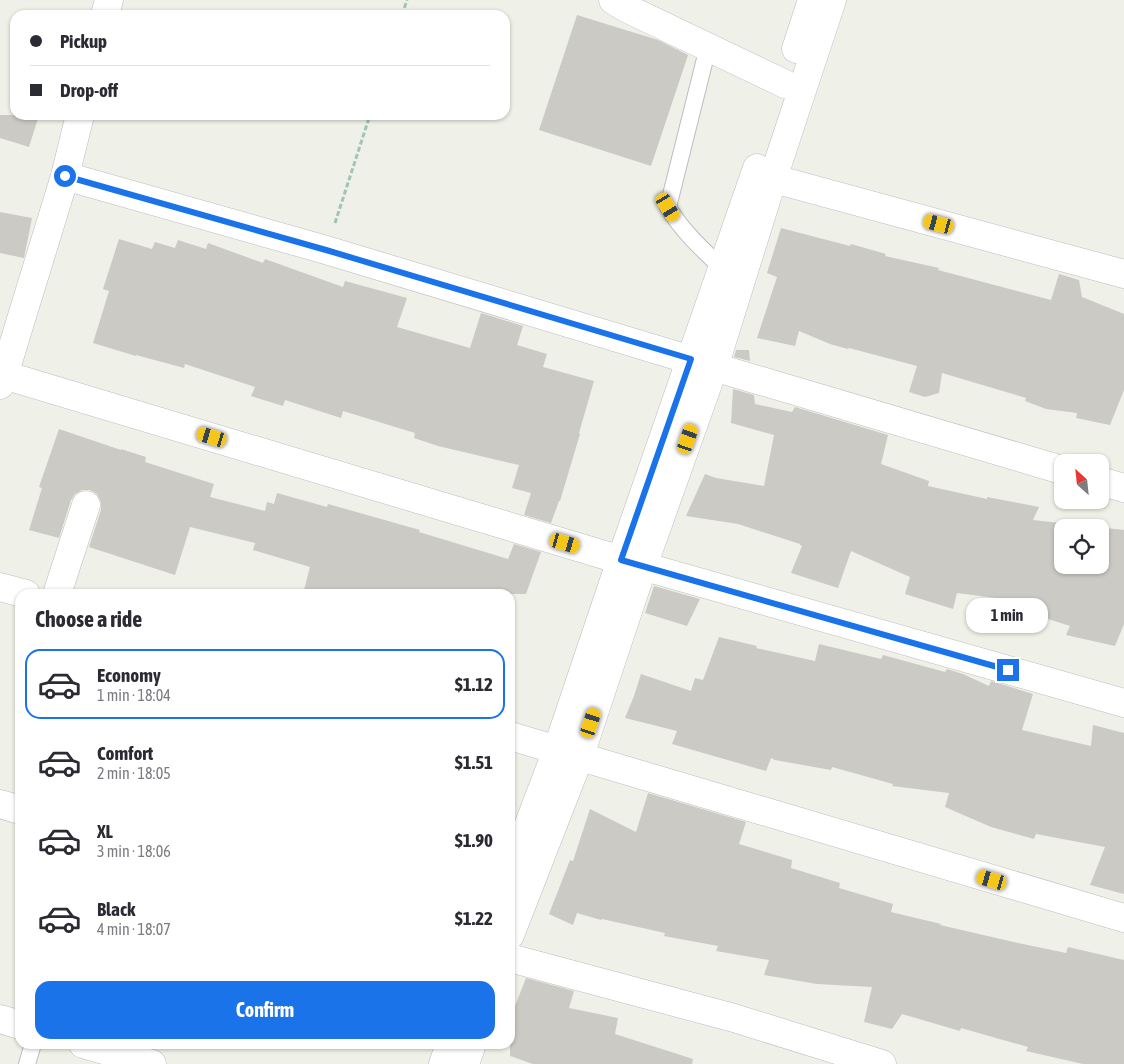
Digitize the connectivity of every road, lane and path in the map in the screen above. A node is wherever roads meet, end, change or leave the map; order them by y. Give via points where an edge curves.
1 (612, 0) edge
2 (812, 0) edge
3 (832, 0) edge
4 (708, 47) junction
5 (785, 84) junction
6 (79, 120) edge
7 (368, 120) edge
8 (65, 176) junction
9 (764, 176) junction
10 (326, 250) junction
11 (722, 268) junction
12 (1124, 274) edge
13 (702, 363) junction
14 (2, 380) edge
15 (1054, 468) edge
16 (1109, 484) edge
17 (1124, 488) edge
18 (86, 505) dead end
19 (632, 563) junction
20 (0, 586) edge
21 (59, 589) edge
22 (15, 591) edge
23 (1124, 703) edge
24 (515, 738) edge
25 (568, 754) junction
26 (0, 804) edge
27 (15, 808) edge
28 (515, 864) edge
29 (1124, 918) edge
30 (515, 919) edge
31 (515, 959) edge
32 (0, 1019) edge
33 (15, 1024) edge
34 (32, 1049) edge
35 (100, 1049) edge
36 (448, 1049) edge
37 (470, 1049) edge
38 (27, 1064) edge
39 (152, 1064) edge
40 (443, 1064) edge
41 (465, 1064) edge
42 (882, 1064) edge

1 - 4 street
2 - 5 street
3 - 9 street
4 - 5 street
4 - 11 lane via 668,207 676,220
5 - 9 street
6 - 8 street
7 - 10 path
8 - 10 street
8 - 14 street
9 - 11 street
9 - 12 street
9 - 13 street
10 - 13 street
11 - 13 street
13 - 15 street
13 - 19 street
14 - 19 street
16 - 17 street
18 - 21 street
19 - 23 street
19 - 25 street
20 - 22 street
24 - 25 street
25 - 28 street
25 - 29 street
25 - 30 street
26 - 27 street
31 - 42 street via 734,1018
32 - 33 street
34 - 38 lane
35 - 39 street
36 - 40 street
37 - 41 street

